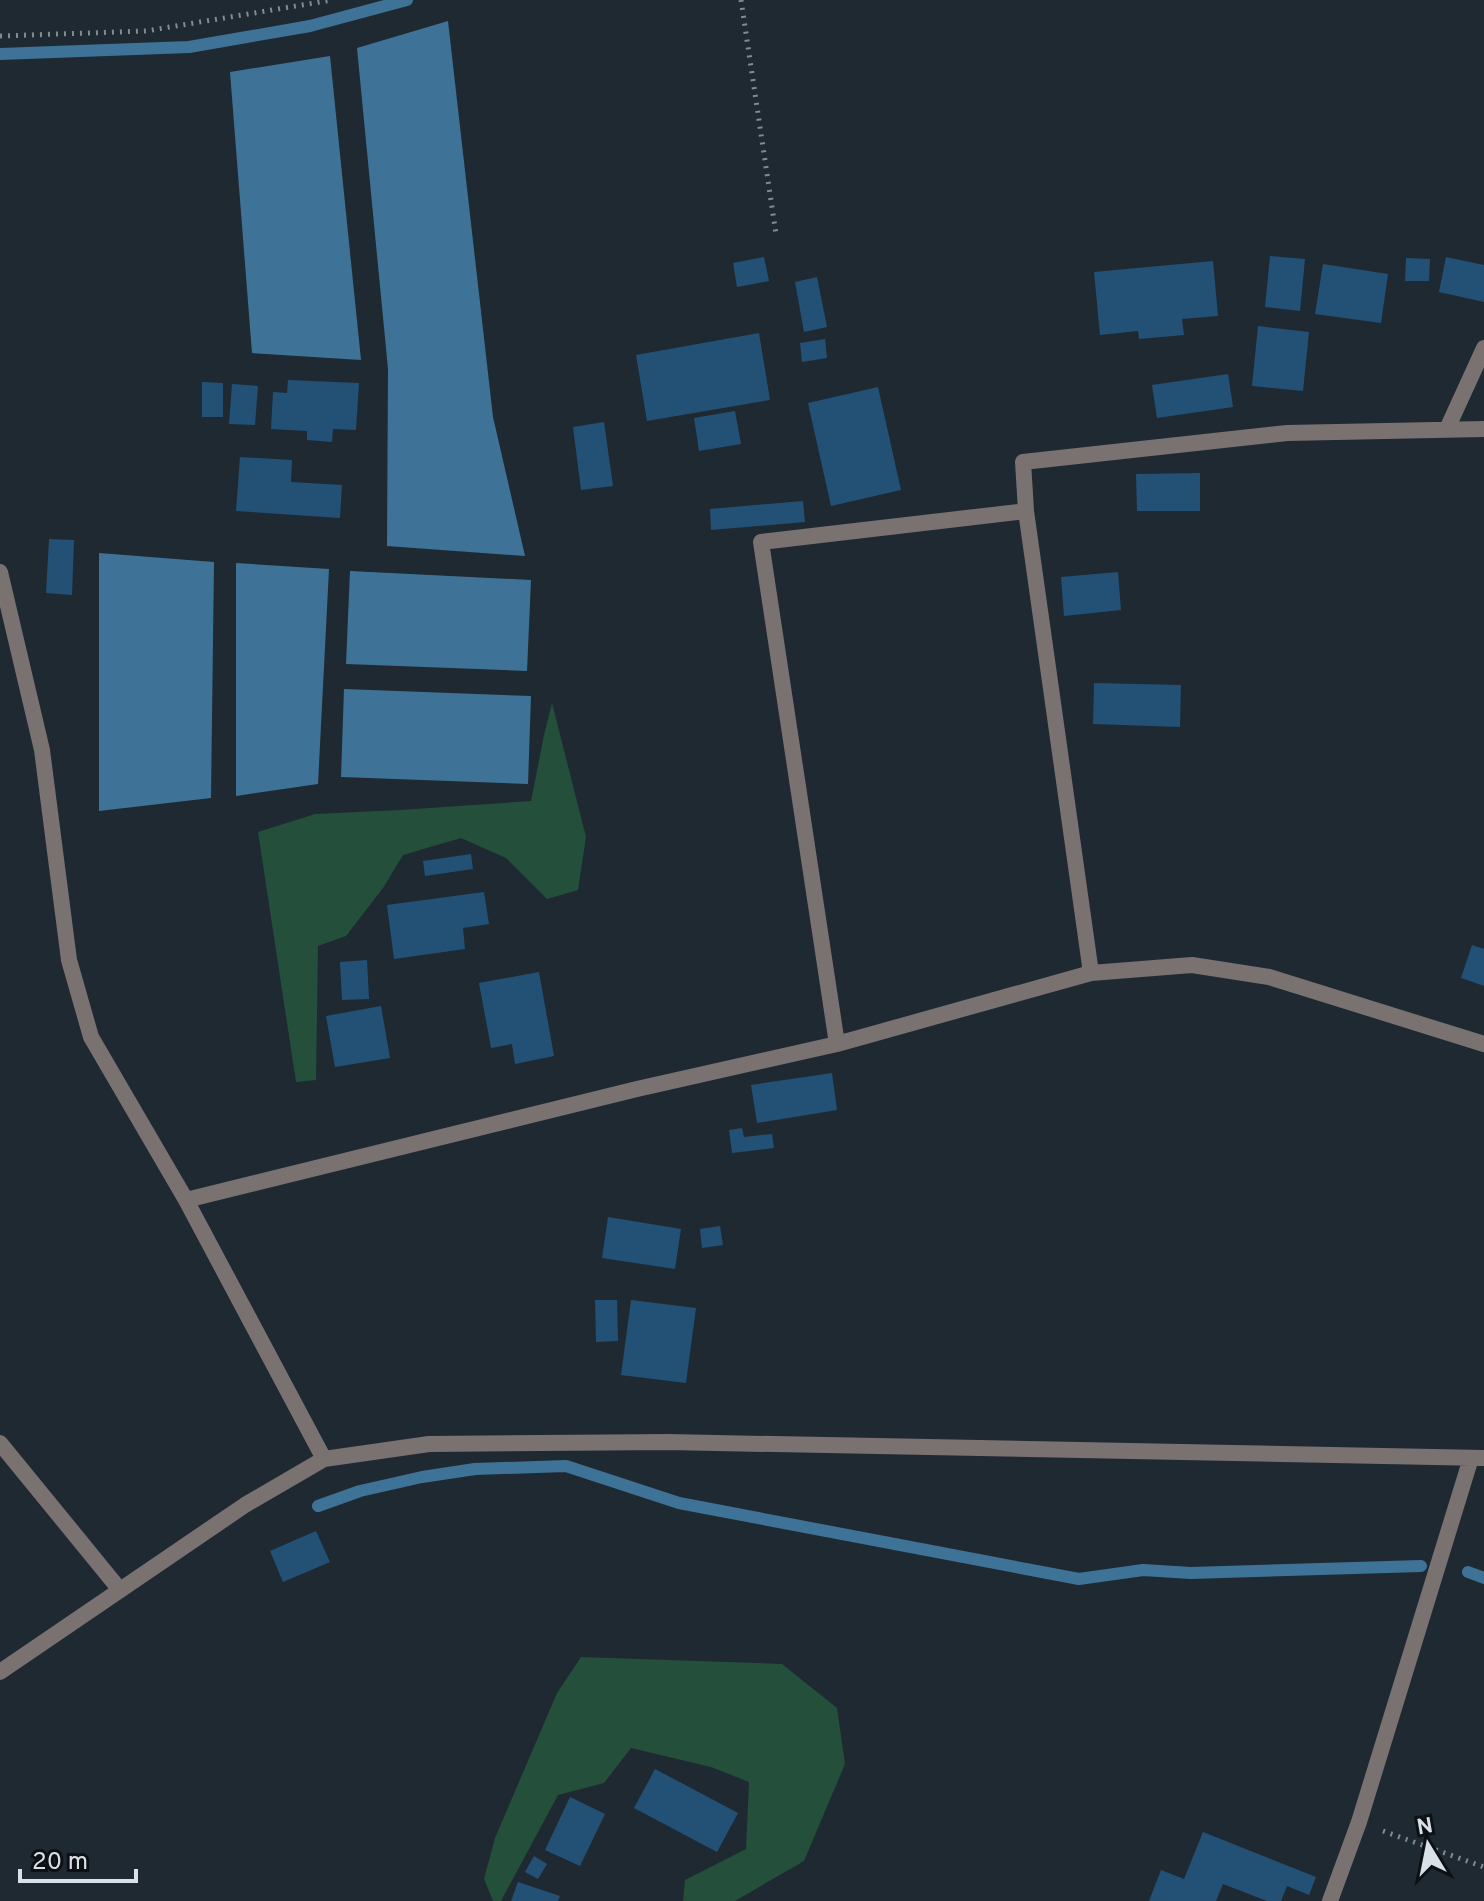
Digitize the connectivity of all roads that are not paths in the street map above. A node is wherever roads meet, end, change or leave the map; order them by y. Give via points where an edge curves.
1 (1484, 348) edge
2 (1447, 429) junction
3 (1484, 429) edge
4 (1026, 511) junction
5 (0, 572) edge
6 (1091, 973) junction
7 (837, 1044) junction
8 (1484, 1044) edge
9 (186, 1200) junction
10 (0, 1443) edge
11 (1477, 1458) edge
12 (324, 1459) junction
13 (120, 1590) junction
14 (0, 1672) edge
15 (1330, 1901) edge

1 - 2 street
2 - 3 street
2 - 4 street via 1287,433 1023,462
4 - 6 street
4 - 7 street via 761,542
5 - 9 street via 42,750 69,960 91,1037
6 - 7 street
6 - 8 street via 1192,965 1269,977
7 - 9 street
9 - 12 street
10 - 13 street
11 - 12 street via 652,1442 429,1444
11 - 15 street
12 - 13 street
13 - 14 street

